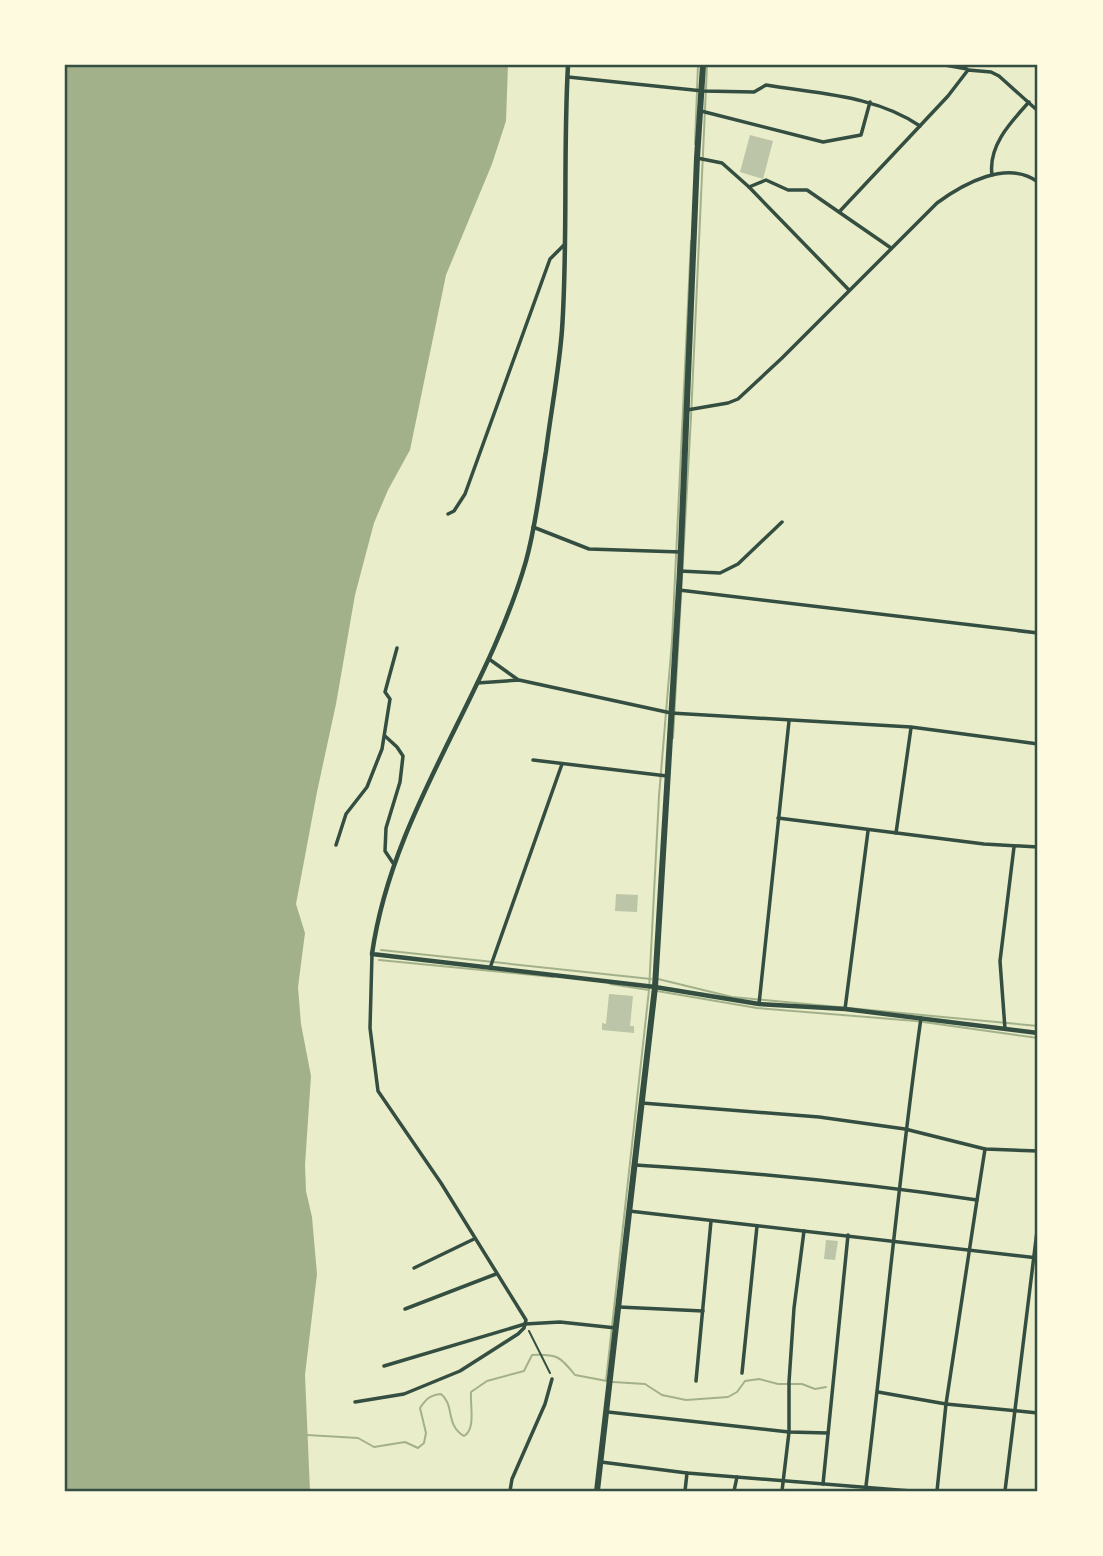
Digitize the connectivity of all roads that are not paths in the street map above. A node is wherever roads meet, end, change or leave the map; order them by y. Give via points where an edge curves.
1 (569, 65) edge
2 (704, 65) edge
3 (946, 65) edge
4 (968, 70) junction
5 (568, 78) junction
6 (703, 91) junction
7 (870, 102) junction
8 (1029, 102) junction
9 (701, 111) junction
10 (1038, 111) edge
11 (919, 126) junction
12 (697, 158) junction
13 (992, 175) junction
14 (1038, 182) edge
15 (749, 187) junction
16 (840, 211) junction
17 (565, 244) junction
18 (891, 248) junction
19 (849, 290) junction
20 (687, 410) junction
21 (448, 514) dead end
22 (782, 522) dead end
23 (533, 527) junction
24 (681, 552) junction
25 (680, 571) junction
26 (679, 590) junction
27 (1038, 633) edge
28 (397, 648) dead end
29 (488, 659) junction
30 (519, 680) junction
31 (477, 683) junction
32 (671, 713) junction
33 (789, 721) junction
34 (911, 727) junction
35 (384, 736) junction
36 (1038, 744) edge
37 (533, 760) dead end
38 (562, 764) junction
39 (667, 776) junction
40 (778, 818) junction
41 (869, 830) junction
42 (896, 833) junction
43 (336, 845) dead end
44 (1014, 846) junction
45 (1038, 847) edge
46 (393, 863) junction
47 (372, 954) junction
48 (490, 968) junction
49 (655, 987) junction
50 (759, 1004) junction
51 (845, 1009) junction
52 (921, 1018) junction
53 (1005, 1029) junction
54 (1038, 1032) edge
55 (642, 1103) junction
56 (905, 1129) junction
57 (985, 1149) junction
58 (1038, 1152) edge
59 (635, 1165) junction
60 (901, 1189) junction
61 (977, 1200) junction
62 (629, 1212) junction
63 (711, 1221) junction
64 (1038, 1223) edge
65 (757, 1225) junction
66 (804, 1231) junction
67 (848, 1235) junction
68 (474, 1239) junction
69 (895, 1241) junction
70 (970, 1249) junction
71 (1036, 1257) edge
72 (414, 1268) dead end
73 (496, 1274) junction
74 (619, 1307) junction
75 (405, 1309) dead end
76 (702, 1311) junction
77 (525, 1324) junction
78 (616, 1328) junction
79 (384, 1366) dead end
80 (742, 1373) dead end
81 (552, 1379) road end
82 (696, 1381) dead end
83 (878, 1392) junction
84 (355, 1402) dead end
85 (946, 1404) junction
86 (1017, 1411) junction
87 (607, 1412) junction
88 (1038, 1413) edge
89 (789, 1432) junction
90 (828, 1433) junction
91 (601, 1462) junction
92 (687, 1473) junction
93 (737, 1477) junction
94 (783, 1481) junction
95 (823, 1484) junction
96 (838, 1484) junction
97 (866, 1486) junction
98 (886, 1490) edge
99 (510, 1491) edge
100 (597, 1491) edge
101 (685, 1491) edge
102 (734, 1491) edge
103 (782, 1491) edge
104 (836, 1491) edge
105 (911, 1491) edge
106 (937, 1491) edge
107 (1005, 1491) edge

1 - 5 street
2 - 6 main road
3 - 4 street
4 - 8 street via 999,76
4 - 11 street
5 - 6 street
5 - 17 street
6 - 7 street via 754,92 766,85
6 - 9 main road
7 - 9 street via 862,135 823,142
7 - 11 street
8 - 10 street
8 - 13 street via 1000,138
9 - 12 main road
11 - 16 street
12 - 15 street via 722,163
12 - 20 main road
13 - 14 street via 1031,176
13 - 18 street via 956,189
15 - 16 street via 766,180 788,190 807,190
15 - 19 street
16 - 18 street
17 - 21 street via 550,259 465,494
17 - 23 street via 562,331
18 - 19 street
19 - 20 street via 738,399
20 - 24 main road
22 - 25 street via 738,564 720,573
23 - 24 street via 589,549
23 - 29 street via 519,585
24 - 25 main road
25 - 26 main road
26 - 27 street
26 - 32 main road
28 - 35 street via 385,692 390,699
29 - 30 street
29 - 31 street
30 - 31 street
30 - 32 street
31 - 46 street
32 - 33 street
32 - 39 main road
33 - 34 street
33 - 40 street
34 - 36 street
34 - 42 street
35 - 43 street via 367,787 346,814
35 - 46 street via 403,756 386,828 385,851
37 - 38 street
38 - 39 street
38 - 48 street
39 - 49 main road
40 - 41 street
40 - 50 street
41 - 42 street
41 - 51 street
42 - 44 street
44 - 45 street
44 - 53 street via 1000,961
46 - 47 street
47 - 48 street
47 - 68 street via 370,1028 378,1091
48 - 49 street
49 - 50 street
49 - 55 main road
50 - 51 street
51 - 52 street
52 - 53 street
52 - 56 street
53 - 54 street
55 - 56 street via 819,1116
55 - 59 main road
56 - 57 street
56 - 60 street
57 - 58 street
57 - 61 street
59 - 60 street via 755,1172
59 - 62 main road
60 - 61 street
60 - 69 street
61 - 70 street
62 - 63 street
62 - 74 main road
63 - 65 street
63 - 76 street
64 - 71 street
65 - 66 street
65 - 80 street
66 - 67 street
66 - 89 street via 794,1308
67 - 69 street
67 - 90 street
68 - 72 street
68 - 73 street
69 - 70 street
69 - 83 street
70 - 71 street
70 - 85 street
71 - 86 street
73 - 75 street
73 - 77 street
74 - 76 street
74 - 78 main road
76 - 82 street
77 - 78 street via 560,1322
77 - 79 street
77 - 84 street via 519,1334 460,1371 404,1394
78 - 87 main road
81 - 99 street
83 - 85 street
83 - 97 street
85 - 86 street
85 - 106 street
86 - 88 street
86 - 107 street
87 - 89 street
87 - 91 main road
89 - 90 street
89 - 94 street
90 - 95 street
91 - 92 street
91 - 100 main road
92 - 93 street
92 - 101 street
93 - 94 street
93 - 102 street
94 - 95 street
94 - 103 street
95 - 96 street
96 - 97 street
96 - 104 street
97 - 98 street
98 - 105 street

